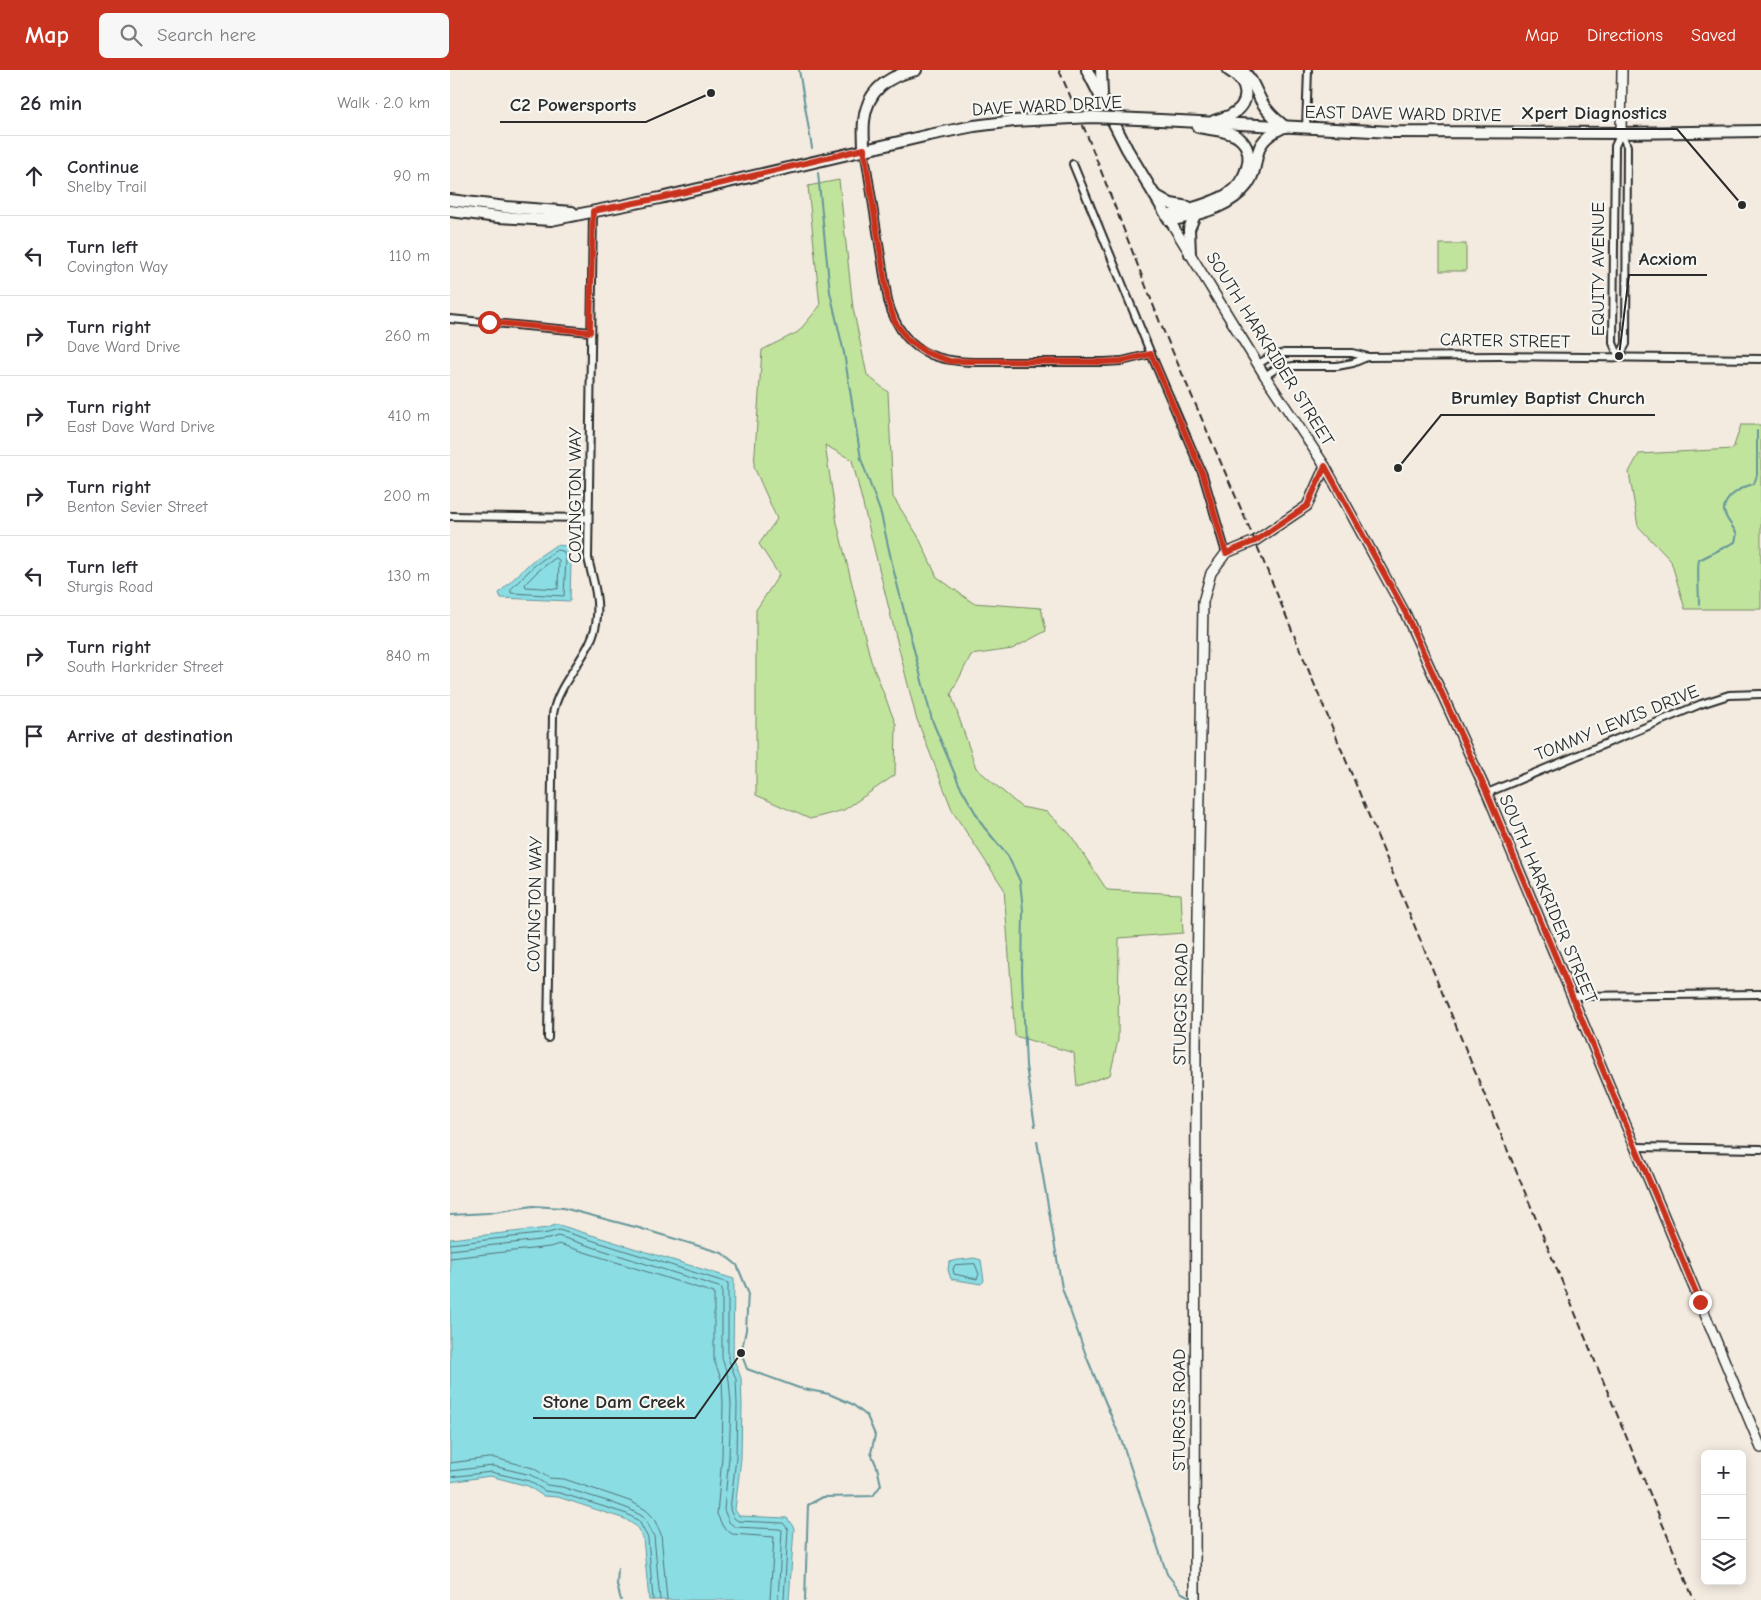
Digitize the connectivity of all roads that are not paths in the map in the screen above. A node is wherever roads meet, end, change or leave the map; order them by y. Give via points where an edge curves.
1 (916, 70) edge
2 (1087, 70) edge
3 (1101, 70) edge
4 (1228, 70) edge
5 (1242, 70) edge
6 (1308, 70) edge
7 (1622, 70) edge
8 (1103, 103) junction
9 (1176, 121) junction
10 (1210, 122) junction
11 (1285, 127) junction
12 (1306, 128) junction
13 (1761, 131) edge
14 (1621, 133) junction
15 (864, 149) junction
16 (1074, 164) dead end
17 (1152, 193) junction
18 (450, 200) edge
19 (450, 211) edge
20 (593, 211) junction
21 (1193, 211) junction
22 (580, 213) junction
23 (1168, 219) junction
24 (1190, 254) junction
25 (450, 319) edge
26 (590, 332) junction
27 (1151, 354) junction
28 (1368, 357) junction
29 (1619, 357) junction
30 (1761, 358) edge
31 (1258, 364) junction
32 (1265, 376) junction
33 (1325, 466) junction
34 (450, 516) edge
35 (588, 518) junction
36 (1226, 553) junction
37 (1761, 694) edge
38 (1487, 793) junction
39 (1761, 994) edge
40 (1572, 996) junction
41 (548, 1038) dead end
42 (1635, 1147) junction
43 (1761, 1149) edge
44 (1761, 1448) edge
45 (1195, 1600) edge

1 - 15 main road via 899,74 879,87 869,102 864,120
2 - 8 main road, SOUTH HARKRIDER STREET
3 - 8 main road
4 - 10 main road via 1242,80 1246,89 1245,99 1230,115
5 - 11 main road via 1269,114
6 - 12 street
7 - 14 main road, EQUITY AVENUE
8 - 17 main road, SOUTH HARKRIDER STREET
9 - 10 main road, DAVE WARD DRIVE
9 - 15 main road, DAVE WARD DRIVE, bridge via 1092,117 1014,121
9 - 21 main road via 1238,138 1245,146 1248,158 1240,184
10 - 11 main road, DAVE WARD DRIVE
11 - 12 main road, EAST DAVE WARD DRIVE
11 - 21 main road via 1269,134 1260,146 1248,184 1238,195 1211,210
12 - 14 main road, EAST DAVE WARD DRIVE via 1392,132
13 - 14 main road, EAST DAVE WARD DRIVE
14 - 29 street, EQUITY AVENUE via 1615,146 1613,343
14 - 29 street, EQUITY AVENUE via 1627,146 1626,344
15 - 20 main road, DAVE WARD DRIVE
15 - 27 street via 888,301 900,330 917,347 940,359 965,362 1104,362
16 - 27 street
17 - 21 main road
17 - 23 main road, SOUTH HARKRIDER STREET
18 - 22 main road, DAVE WARD DRIVE
19 - 22 main road, DAVE WARD DRIVE via 551,220
20 - 22 main road, DAVE WARD DRIVE
20 - 26 street, COVINGTON WAY
21 - 23 main road
21 - 24 main road via 1189,229
23 - 24 main road, SOUTH HARKRIDER STREET
24 - 31 main road, SOUTH HARKRIDER STREET
25 - 26 street
26 - 35 street, COVINGTON WAY
27 - 36 street via 1203,475
28 - 29 street, CARTER STREET
28 - 31 street, CARTER STREET via 1352,353 1284,353
28 - 32 street, CARTER STREET via 1337,366 1277,368
29 - 30 street, CARTER STREET
31 - 32 main road, SOUTH HARKRIDER STREET
32 - 33 main road, SOUTH HARKRIDER STREET
33 - 36 main road via 1307,506 1255,541
33 - 38 main road, SOUTH HARKRIDER STREET via 1405,612
34 - 35 street
35 - 41 street, COVINGTON WAY via 588,558 597,617 593,636 556,700 553,714
36 - 45 main road, STURGIS ROAD via 1211,573 1203,602 1196,1052
37 - 38 street, TOMMY LEWIS DRIVE via 1729,695 1701,704
38 - 40 main road, SOUTH HARKRIDER STREET
39 - 40 street
40 - 42 main road, SOUTH HARKRIDER STREET
42 - 43 street
42 - 44 main road, SOUTH HARKRIDER STREET

